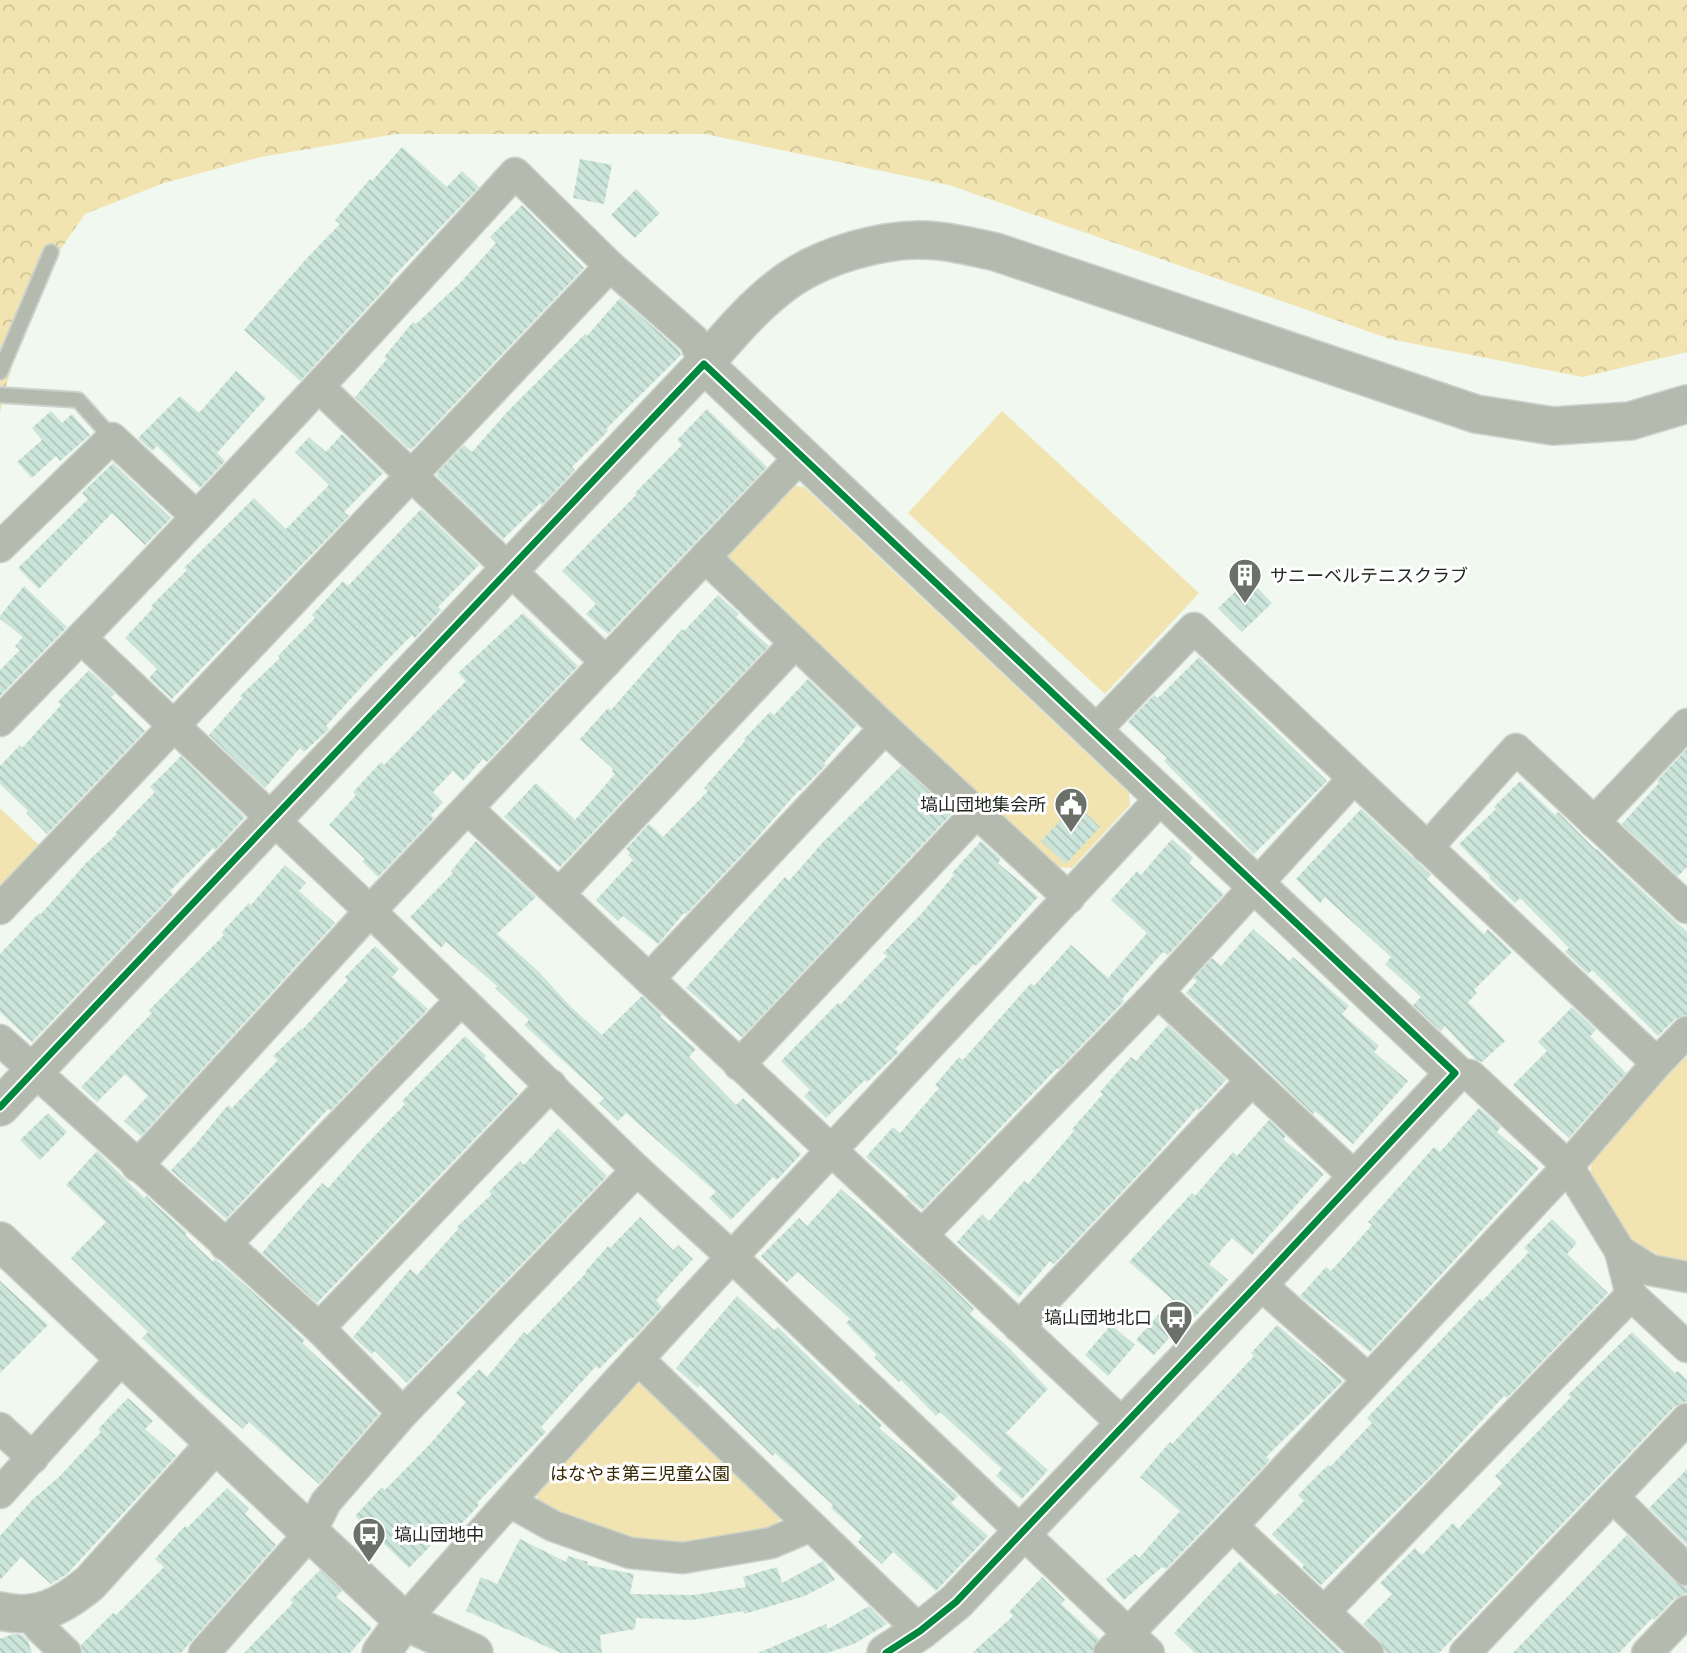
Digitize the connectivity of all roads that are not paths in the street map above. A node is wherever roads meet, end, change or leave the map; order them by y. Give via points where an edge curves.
1 (51, 253) dead end
2 (610, 266) junction
3 (704, 365) junction
4 (0, 372) edge
5 (319, 387) junction
6 (0, 395) edge
7 (1687, 404) edge
8 (112, 438) junction
9 (801, 456) junction
10 (411, 475) junction
11 (197, 516) junction
12 (0, 547) edge
13 (705, 557) junction
14 (509, 570) junction
15 (81, 638) junction
16 (795, 643) junction
17 (606, 662) junction
18 (0, 721) edge
19 (1687, 724) edge
20 (174, 726) junction
21 (885, 728) junction
22 (1094, 732) junction
23 (1353, 779) junction
24 (1162, 797) junction
25 (468, 809) junction
26 (976, 813) junction
27 (274, 820) junction
28 (1594, 822) junction
29 (1427, 848) junction
30 (1256, 886) junction
31 (559, 894) junction
32 (1069, 898) junction
33 (1687, 908) edge
34 (0, 909) edge
35 (370, 911) junction
36 (649, 979) junction
37 (1158, 992) junction
38 (461, 1000) junction
39 (1687, 1032) edge
40 (0, 1040) edge
41 (1657, 1063) junction
42 (739, 1065) junction
43 (34, 1071) junction
44 (1455, 1073) junction
45 (1251, 1081) junction
46 (551, 1085) junction
47 (0, 1107) edge
48 (830, 1149) junction
49 (137, 1166) junction
50 (1568, 1166) junction
51 (637, 1170) junction
52 (1357, 1179) junction
53 (923, 1234) junction
54 (0, 1241) edge
55 (225, 1245) junction
56 (1620, 1251) junction
57 (732, 1257) junction
58 (1687, 1277) edge
59 (1259, 1283) junction
60 (1630, 1295) junction
61 (1019, 1327) junction
62 (319, 1328) junction
63 (1687, 1347) edge
64 (123, 1357) junction
65 (638, 1359) junction
66 (1368, 1379) junction
67 (403, 1413) junction
68 (1687, 1419) edge
69 (1124, 1425) junction
70 (0, 1428) edge
71 (215, 1444) junction
72 (33, 1458) junction
73 (0, 1493) edge
74 (1614, 1498) junction
75 (510, 1502) junction
76 (811, 1525) junction
77 (1232, 1526) junction
78 (311, 1532) junction
79 (1023, 1532) junction
80 (1687, 1570) edge
81 (1687, 1611) edge
82 (14, 1612) edge
83 (1324, 1612) junction
84 (404, 1620) junction
85 (920, 1631) junction
86 (1129, 1647) edge
87 (66, 1653) edge
88 (204, 1653) edge
89 (381, 1653) edge
90 (474, 1653) edge
91 (886, 1653) edge
92 (1368, 1653) edge
93 (1465, 1653) edge
94 (1647, 1653) edge

1 - 4 lane
2 - 3 street via 694,340
2 - 5 street via 516,173
2 - 10 street
3 - 7 street via 780,286 821,263 859,249 937,240 996,252 1476,414 1553,426 1630,421
3 - 9 street
3 - 14 street
5 - 10 street
5 - 11 street
6 - 8 lane via 78,400
8 - 11 street
8 - 12 street
9 - 13 street
9 - 22 street
10 - 14 street
10 - 20 street
11 - 15 street
13 - 16 street
13 - 17 street
14 - 17 street
14 - 27 street
15 - 18 street
15 - 20 street
16 - 21 street
16 - 31 street
17 - 25 street
19 - 28 street
20 - 27 street
20 - 34 street
21 - 26 street
21 - 36 street
22 - 23 street via 1195,628
22 - 24 street
23 - 29 street
23 - 30 street
24 - 30 street
24 - 32 street
25 - 31 street
25 - 35 street
26 - 32 street
26 - 42 street
27 - 35 street
27 - 43 street
28 - 29 street via 1516,749
28 - 33 street
29 - 41 street
30 - 37 street
30 - 44 street
31 - 36 street
32 - 48 street
35 - 38 street
35 - 49 street
36 - 42 street
37 - 45 street
37 - 53 street
38 - 46 street
38 - 55 street
39 - 41 street
40 - 43 street
41 - 50 street
42 - 48 street
43 - 47 street
43 - 49 street
44 - 50 street via 1470,1075
44 - 52 street
45 - 52 street
45 - 61 street
46 - 51 street
46 - 62 street
48 - 53 street
48 - 57 street
49 - 55 street
50 - 56 street
50 - 66 street
51 - 57 street
51 - 67 street
52 - 59 street
53 - 61 street
54 - 64 street
55 - 62 street
56 - 58 street via 1650,1270
56 - 60 street
57 - 65 street
57 - 79 street
59 - 66 street
59 - 69 street
60 - 63 street
60 - 83 street
61 - 69 street
62 - 67 street
64 - 71 street
64 - 72 street
65 - 75 street
65 - 76 street
66 - 77 street
67 - 78 street via 326,1502
68 - 74 street
69 - 79 street
70 - 72 street
71 - 78 street
71 - 82 street via 90,1583 47,1611
72 - 73 street
74 - 80 street
74 - 93 street
75 - 76 street via 554,1526 629,1553 683,1558 771,1543
75 - 84 street
76 - 85 street
77 - 83 street
77 - 86 street
78 - 84 street
78 - 88 street
79 - 85 street via 956,1602
79 - 86 street
81 - 94 street
82 - 87 street via 39,1627
83 - 92 street
84 - 89 street
84 - 90 street
85 - 91 street

